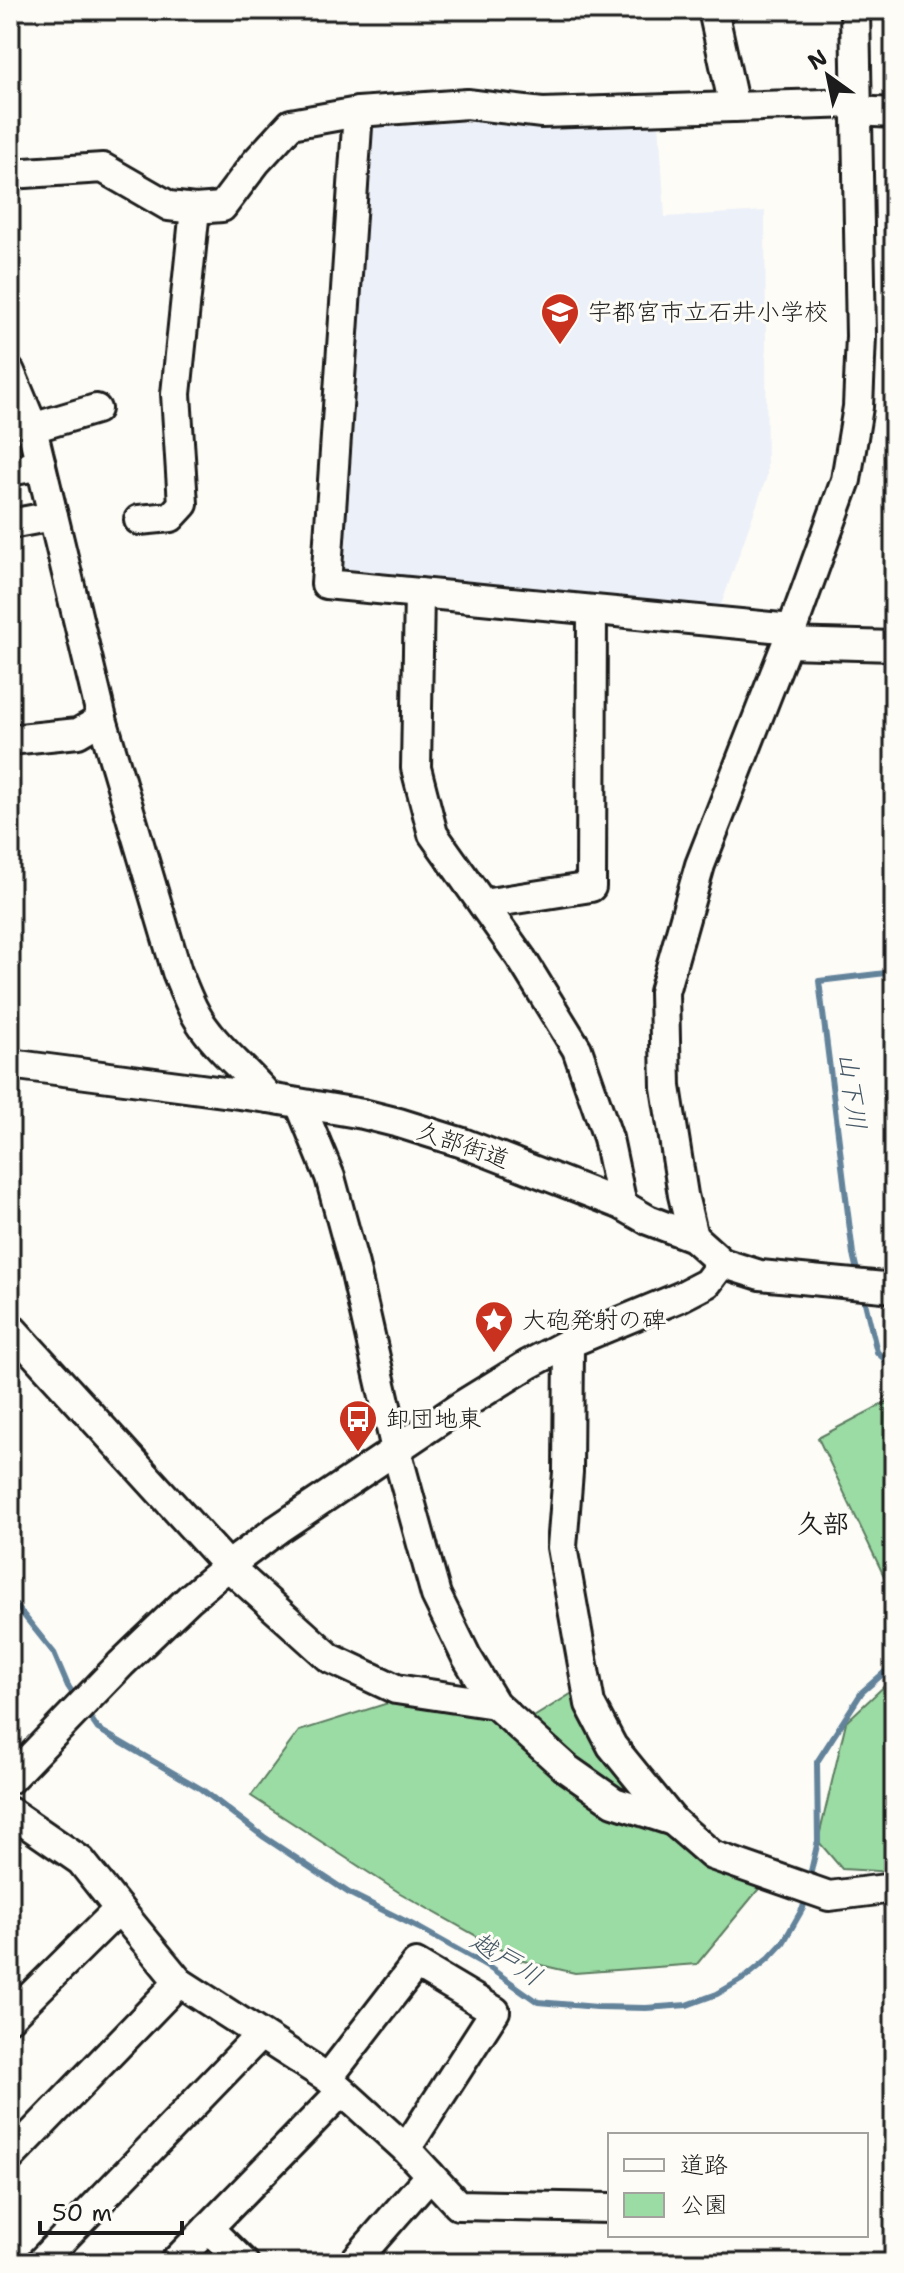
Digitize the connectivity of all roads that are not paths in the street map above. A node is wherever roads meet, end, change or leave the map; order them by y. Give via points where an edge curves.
1 (713, 10) edge
2 (855, 10) edge
3 (734, 107) junction
4 (856, 107) junction
5 (358, 112) junction
6 (894, 113) edge
7 (10, 174) edge
8 (195, 209) junction
9 (10, 372) edge
10 (96, 409) dead end
11 (32, 428) junction
12 (41, 465) junction
13 (10, 471) edge
14 (53, 516) junction
15 (139, 520) dead end
16 (10, 524) edge
17 (419, 593) junction
18 (592, 610) junction
19 (790, 636) junction
20 (894, 646) edge
21 (102, 719) junction
22 (10, 740) edge
23 (483, 904) junction
24 (10, 1064) edge
25 (269, 1098) junction
26 (300, 1104) junction
27 (622, 1205) junction
28 (693, 1237) junction
29 (722, 1263) junction
30 (894, 1288) edge
31 (10, 1327) edge
32 (569, 1343) junction
33 (396, 1450) junction
34 (228, 1566) junction
35 (495, 1704) junction
36 (10, 1779) edge
37 (10, 1812) edge
38 (673, 1821) junction
39 (894, 1888) edge
40 (119, 1909) junction
41 (179, 1982) junction
42 (10, 2017) edge
43 (260, 2035) junction
44 (335, 2085) junction
45 (406, 2149) junction
46 (10, 2157) edge
47 (430, 2175) junction
48 (608, 2208) edge
49 (208, 2228) junction
50 (40, 2263) edge
51 (174, 2263) edge
52 (244, 2263) edge
53 (353, 2263) edge

1 - 3 street
2 - 4 street
3 - 4 street
3 - 5 street via 542,113 467,104
4 - 6 street
4 - 19 street via 858,407 846,480
5 - 8 street via 291,124 222,207
5 - 17 street via 326,584
7 - 8 street via 103,168 169,206
8 - 15 street via 176,394 183,504 171,517
9 - 11 street
10 - 11 street
11 - 12 street
12 - 13 street
12 - 14 street
14 - 16 street
14 - 21 street
17 - 18 street
17 - 23 street via 416,768 433,834
18 - 19 street
18 - 23 street via 591,887
19 - 20 street
19 - 28 street via 700,865 664,992 666,1087
21 - 22 street via 78,733
21 - 25 street via 189,1002 208,1034
23 - 27 street via 577,1049 608,1138
24 - 25 street, 久部街道
25 - 26 street, 久部街道
26 - 27 street, 久部街道 via 363,1114 463,1143
26 - 33 street via 330,1177
27 - 28 street, 久部街道
28 - 29 street, 久部街道
29 - 30 street, 久部街道 via 760,1275
29 - 32 street via 707,1283
31 - 34 street
32 - 33 street
32 - 38 street via 562,1547 590,1704 612,1746
33 - 34 street
33 - 35 street via 436,1595
34 - 35 street via 330,1658 396,1689
34 - 36 street via 102,1683
35 - 38 street via 567,1769 614,1802
37 - 40 street via 81,1861
38 - 39 street via 712,1855 829,1896
40 - 41 street
40 - 42 street
41 - 43 street
41 - 46 street
43 - 44 street
43 - 50 street
44 - 45 street
44 - 45 street via 416,1964 495,2011
44 - 49 street
45 - 47 street
47 - 48 street via 458,2205
47 - 53 street
49 - 51 street
49 - 52 street

